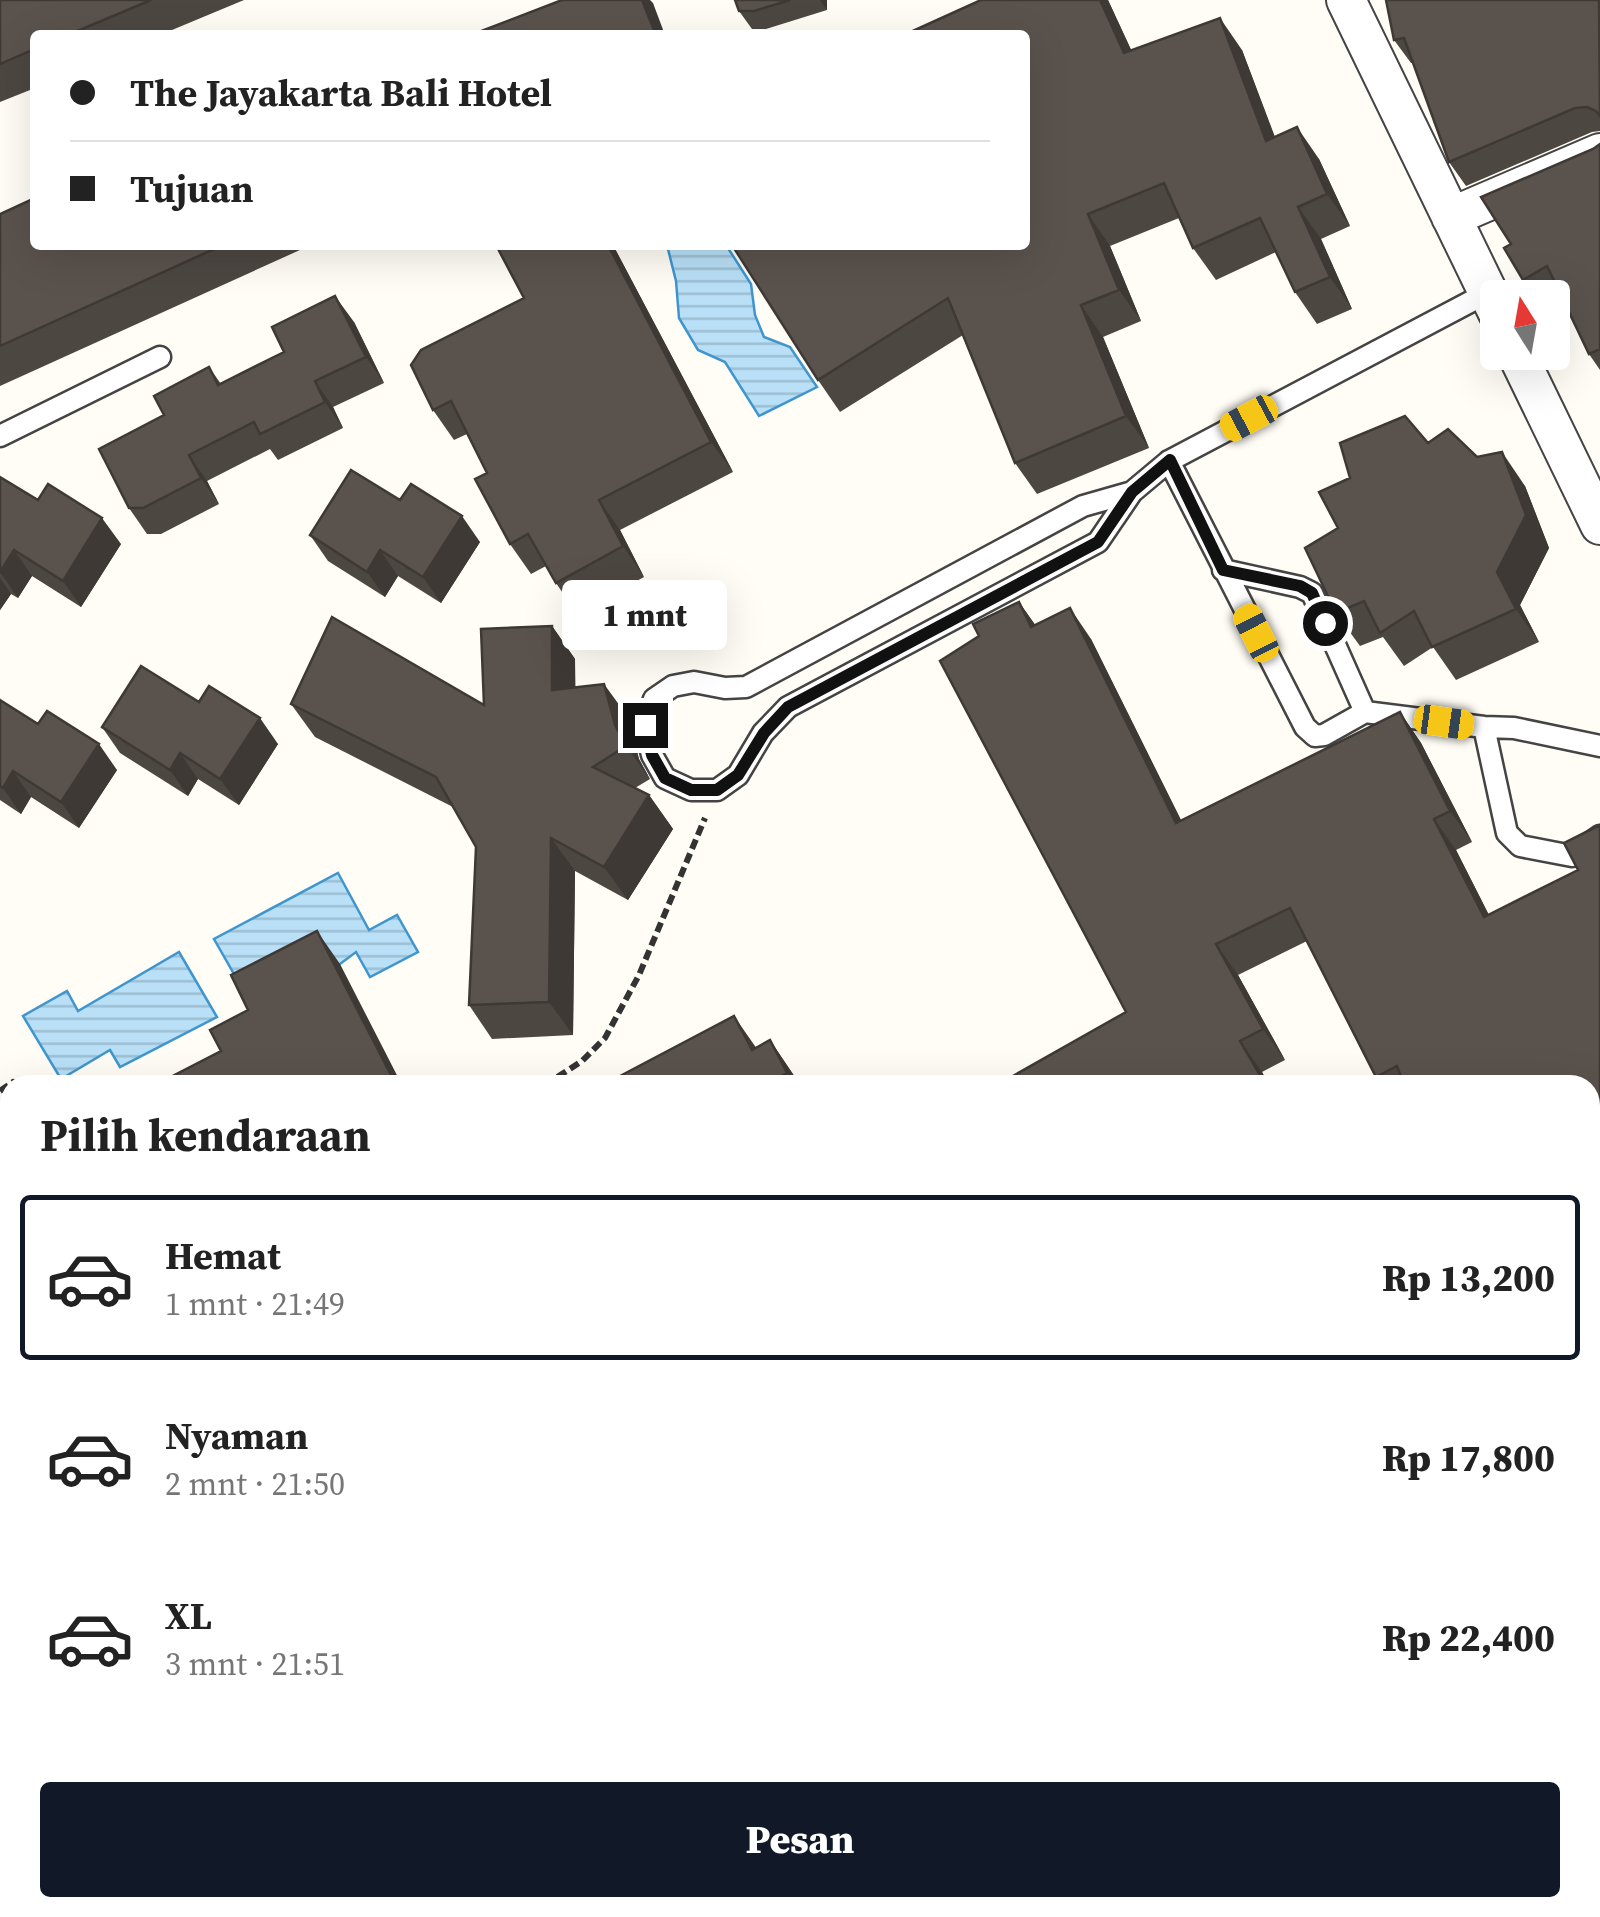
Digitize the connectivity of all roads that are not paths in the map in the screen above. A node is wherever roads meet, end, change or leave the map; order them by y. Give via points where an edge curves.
1 (1346, 0) edge
2 (1600, 152) edge
3 (1450, 217) junction
4 (1481, 280) edge
5 (1480, 309) edge
6 (160, 357) dead end
7 (1525, 370) edge
8 (0, 436) edge
9 (1170, 460) junction
10 (1132, 492) junction
11 (1600, 524) edge
12 (1223, 570) junction
13 (1365, 712) junction
14 (1484, 727) junction
15 (1600, 746) edge
16 (1600, 836) edge

1 - 3 street
2 - 3 street
3 - 4 street
5 - 9 lane
6 - 8 lane
7 - 11 street
9 - 10 lane
9 - 12 lane
10 - 10 lane via 1098,542 788,707 738,775 717,790 691,790 665,778 645,725 654,700 673,686 746,688 1083,506
12 - 13 lane via 1312,593
12 - 13 lane via 1308,731 1324,735
13 - 14 lane
14 - 15 lane
14 - 16 lane via 1507,833 1520,846 1572,856

